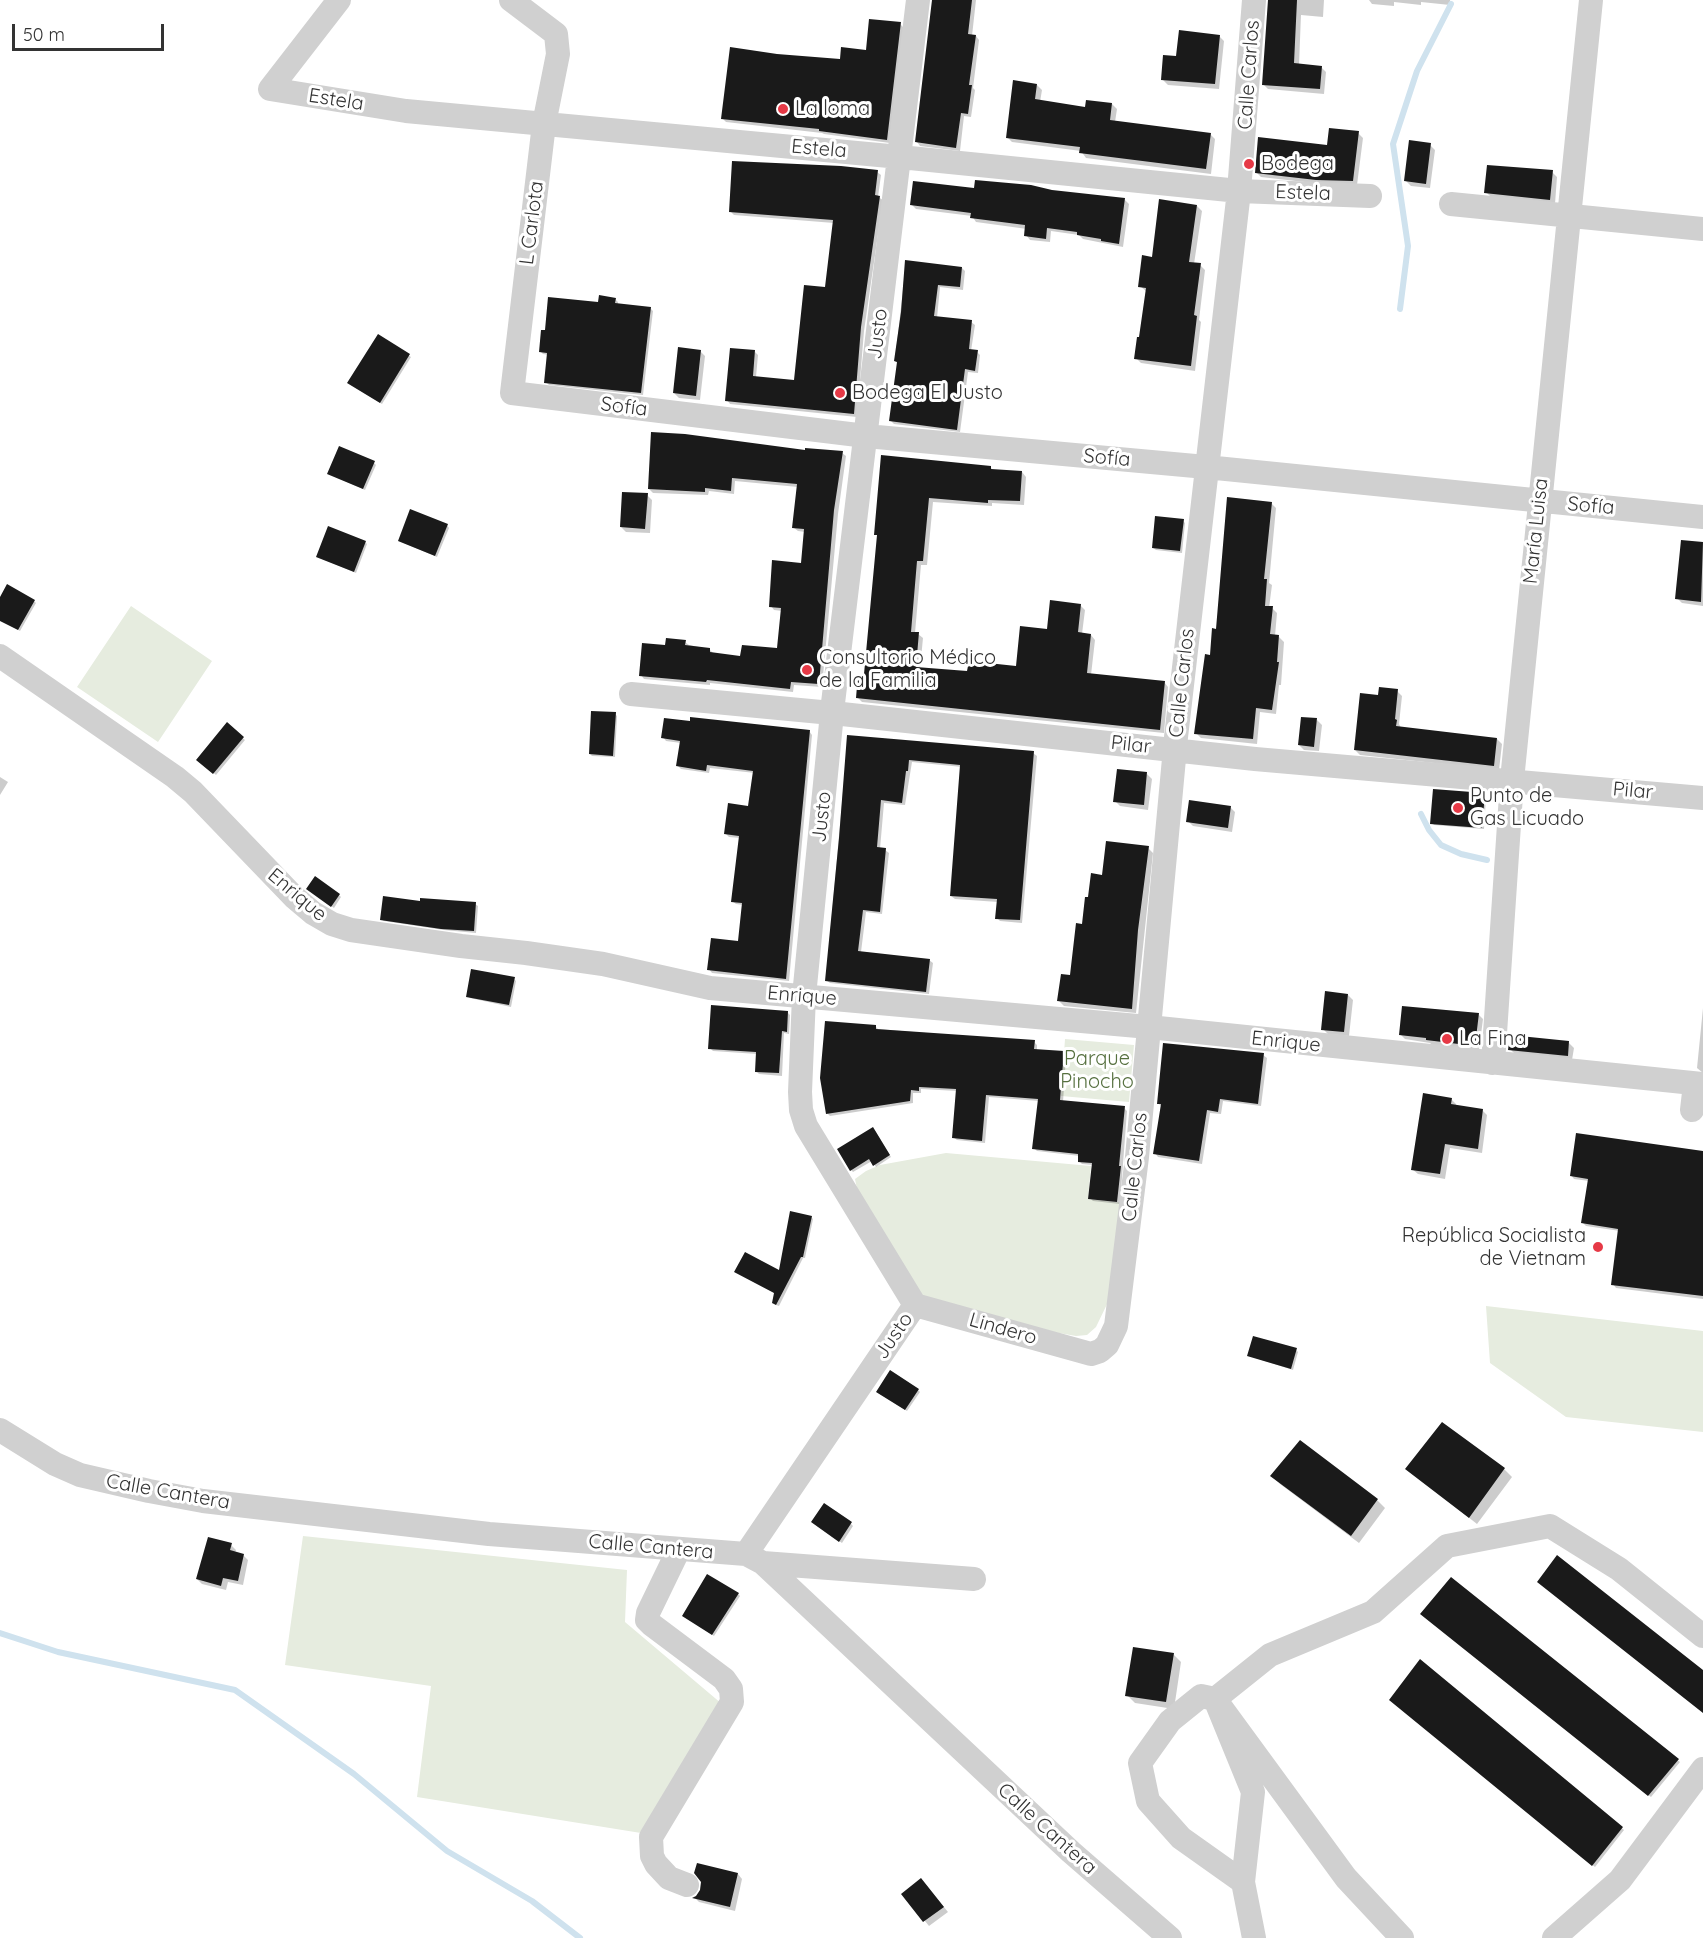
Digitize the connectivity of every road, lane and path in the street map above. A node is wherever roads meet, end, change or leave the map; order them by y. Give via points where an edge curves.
1 (339, 0) edge
2 (511, 0) edge
3 (918, 0) edge
4 (1254, 0) edge
5 (1590, 0) edge
6 (544, 124) junction
7 (900, 157) junction
8 (1239, 191) junction
9 (1370, 196) dead end
10 (1451, 204) dead end
11 (1568, 215) junction
12 (1703, 229) edge
13 (512, 393) joint
14 (866, 436) junction
15 (1206, 466) junction
16 (1539, 501) junction
17 (1703, 517) edge
18 (0, 656) edge
19 (631, 694) dead end
20 (832, 713) junction
21 (1174, 750) junction
22 (1512, 780) junction
23 (1703, 798) edge
24 (804, 996) junction
25 (1149, 1027) junction
26 (1492, 1064) junction
27 (1699, 1084) edge
28 (1692, 1110) dead end
29 (915, 1305) junction
30 (1091, 1354) joint
31 (0, 1430) edge
32 (679, 1549) junction
33 (755, 1559) junction
34 (974, 1579) dead end
35 (1703, 1636) edge
36 (1215, 1699) junction
37 (1703, 1769) edge
38 (1243, 1882) junction
39 (687, 1885) dead end
40 (1170, 1938) edge
41 (1254, 1938) edge
42 (1402, 1938) edge
43 (1554, 1938) edge

1 - 6 street, Estela via 270,89 406,111
2 - 6 street, L Carlota via 556,34 558,54
3 - 7 street, Justo
4 - 8 street, Calle Carlos
5 - 11 street, María Luisa
6 - 7 street, Estela
6 - 13 street, L Carlota
7 - 8 street, Estela
7 - 14 street, Justo
8 - 9 street, Estela
8 - 15 street, Calle Carlos
10 - 11 street
11 - 12 street
11 - 16 street, María Luisa
13 - 14 street, Sofía
14 - 15 street, Sofía
14 - 20 street, Justo
15 - 16 street, Sofía
15 - 21 street, Calle Carlos
16 - 17 street, Sofía
16 - 22 street, María Luisa
18 - 24 street, Enrique via 175,777 294,897 332,924 351,930 603,964 710,988
19 - 20 street, Pilar
20 - 21 street, Pilar
20 - 24 street, Justo
21 - 22 street, Pilar
21 - 25 street, Calle Carlos
22 - 23 street, Pilar
22 - 26 street, María Luisa
24 - 25 street, Enrique
24 - 29 street, Justo via 800,1092 806,1126
25 - 26 street, Enrique
25 - 30 street, Calle Carlos via 1116,1326 1107,1345
26 - 27 street, Enrique
27 - 28 street
29 - 30 street, Lindero
29 - 33 street, Justo
31 - 32 street, Calle Cantera via 80,1475 203,1501 489,1534
32 - 33 street, Calle Cantera
32 - 39 street via 647,1620 724,1679 731,1689 732,1702 651,1837 651,1856 656,1864 669,1878
33 - 34 street
33 - 40 street, Calle Cantera via 1071,1852
35 - 36 street via 1620,1569 1550,1526 1447,1546 1373,1612 1270,1654
36 - 38 street via 1254,1792
36 - 38 street via 1201,1696 1170,1721 1140,1763 1148,1801 1181,1838
36 - 42 street via 1346,1878
37 - 43 street via 1620,1880
38 - 41 street

